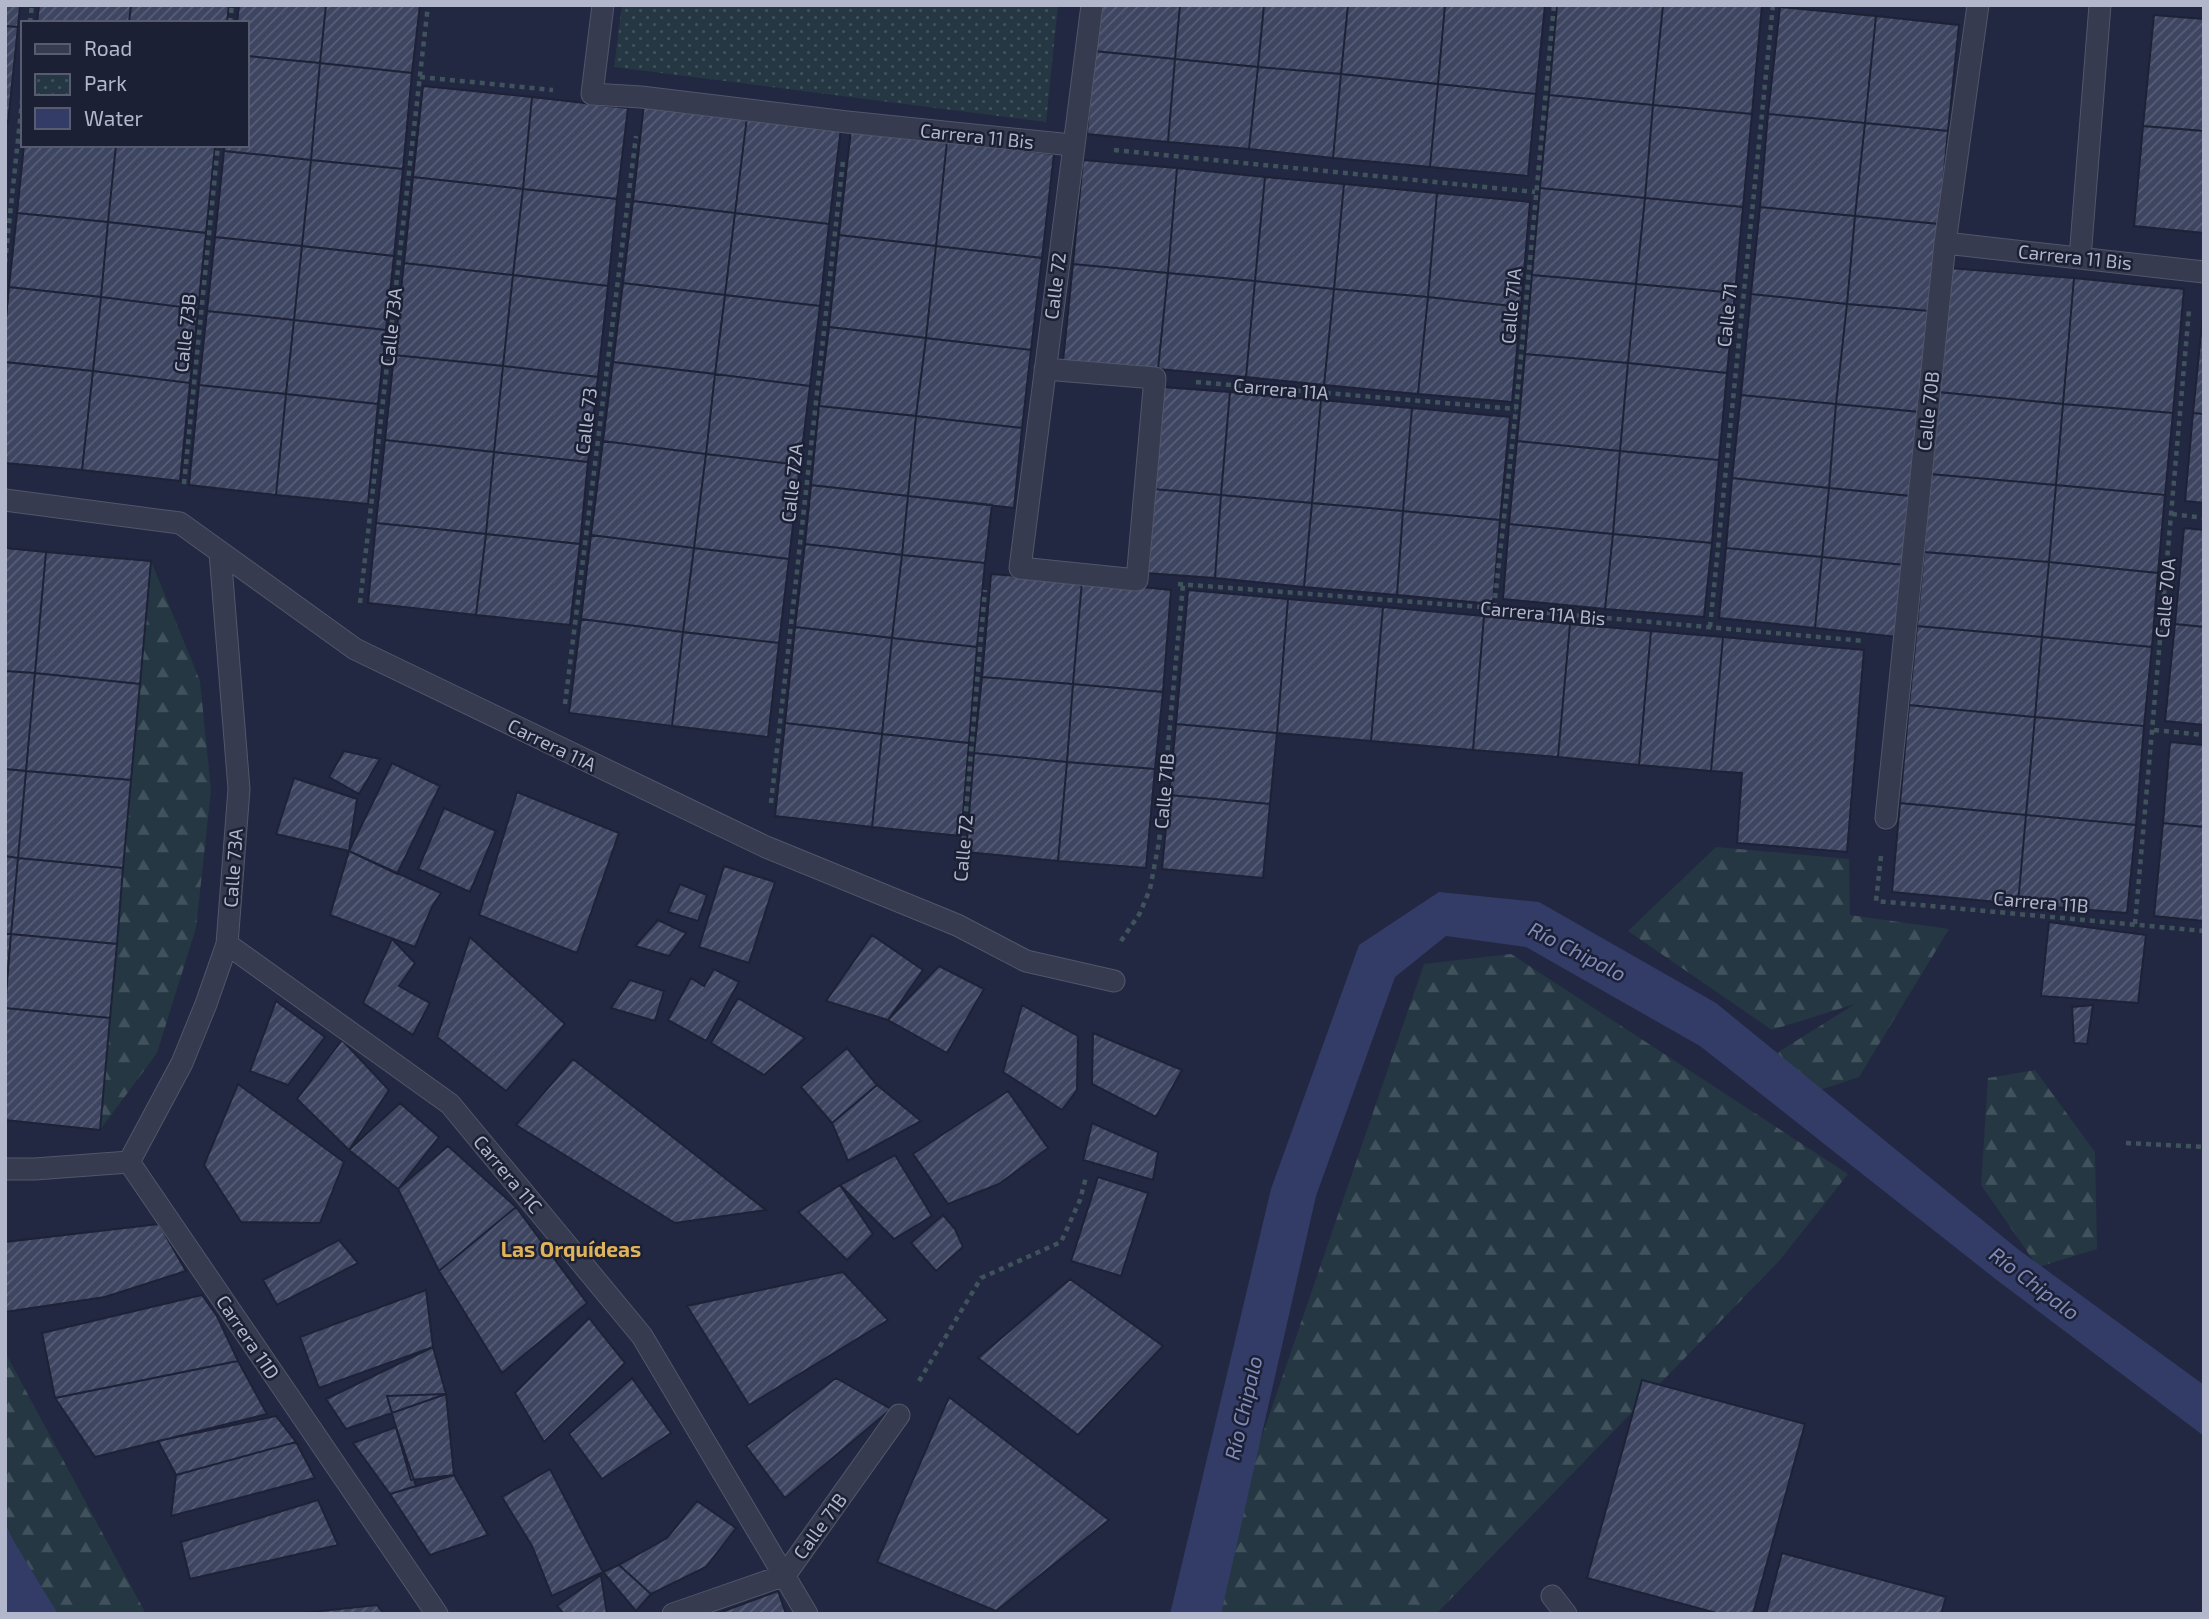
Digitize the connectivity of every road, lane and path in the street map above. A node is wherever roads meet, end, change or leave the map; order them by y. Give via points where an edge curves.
1 (428, 5) edge
2 (603, 5) edge
3 (1092, 5) edge
4 (1554, 5) edge
5 (1773, 5) edge
6 (1978, 5) edge
7 (2100, 5) edge
8 (420, 77) junction
9 (592, 94) junction
10 (641, 97) junction
11 (21, 111) edge
12 (847, 122) junction
13 (1072, 145) junction
14 (218, 147) edge
15 (1535, 192) junction
16 (1945, 243) junction
17 (2080, 258) junction
18 (5, 263) edge
19 (2198, 271) edge
20 (1045, 369) junction
21 (1155, 378) junction
22 (1516, 409) junction
23 (5, 500) edge
24 (2172, 514) junction
25 (2204, 518) edge
26 (180, 523) junction
27 (220, 553) junction
28 (986, 576) dead end
29 (1183, 585) joint
30 (1494, 608) junction
31 (1710, 627) junction
32 (1903, 645) junction
33 (355, 649) junction
34 (2154, 730) junction
35 (2204, 734) edge
36 (560, 749) junction
37 (1886, 818) dead end
38 (766, 847) junction
39 (1876, 901) dead end
40 (2135, 924) junction
41 (957, 925) junction
42 (2204, 931) edge
43 (227, 944) junction
44 (1088, 975) junction
45 (1114, 981) dead end
46 (2126, 1143) dead end
47 (2204, 1147) edge
48 (129, 1162) junction
49 (5, 1169) edge
50 (1086, 1177) dead end
51 (899, 1415) joint
52 (785, 1575) junction
53 (1552, 1596) dead end
54 (437, 1614) edge
55 (673, 1614) edge
56 (807, 1614) edge
57 (1566, 1614) edge

1 - 8 path, Calle 73A
2 - 9 street
3 - 13 street, Calle 72
4 - 15 path, Calle 71A
5 - 31 path, Calle 71
6 - 16 street, Calle 70B
7 - 17 street
8 - 9 path
8 - 33 path, Calle 73A
9 - 10 street, Carrera 11 Bis
10 - 12 street, Carrera 11 Bis
10 - 36 path, Calle 73
11 - 18 path
12 - 13 street, Carrera 11 Bis
12 - 38 path, Calle 72A
13 - 15 path
13 - 20 street, Calle 72
14 - 26 path, Calle 73B
15 - 22 path, Calle 71A
16 - 17 street, Carrera 11 Bis
16 - 32 street, Calle 70B
17 - 19 street, Carrera 11 Bis
19 - 24 path, Calle 70A
20 - 21 street
20 - 21 street, Calle 72 via 1020,568 1137,580
21 - 22 path, Carrera 11A
22 - 30 path, Calle 71A
23 - 26 street, Carrera 11A
24 - 25 path
24 - 34 path, Calle 70A
26 - 27 street, Carrera 11A
27 - 33 street, Carrera 11A
27 - 43 street, Calle 73A via 239,789
28 - 41 path, Calle 72
29 - 30 path, Carrera 11A Bis
29 - 44 path, Calle 71B via 1159,842 1150,889 1115,950
30 - 31 path, Carrera 11A Bis
31 - 32 path, Carrera 11A Bis
32 - 37 street, Calle 70B
33 - 36 street, Carrera 11A
34 - 35 path
34 - 40 path, Calle 70A
36 - 38 street, Carrera 11A
38 - 41 street, Carrera 11A
39 - 40 path, Carrera 11B
40 - 42 path, Carrera 11B
41 - 44 street, Carrera 11A via 1026,961
43 - 48 street, Calle 73A via 182,1063
43 - 52 street, Carrera 11C via 450,1104 642,1336
44 - 45 street, Carrera 11A
46 - 47 path
48 - 49 street
48 - 54 street, Carrera 11D
50 - 51 path via 1061,1242 981,1278
51 - 52 street, Calle 71B
52 - 55 street, Calle 71B
52 - 56 street, Carrera 11C
53 - 57 street

